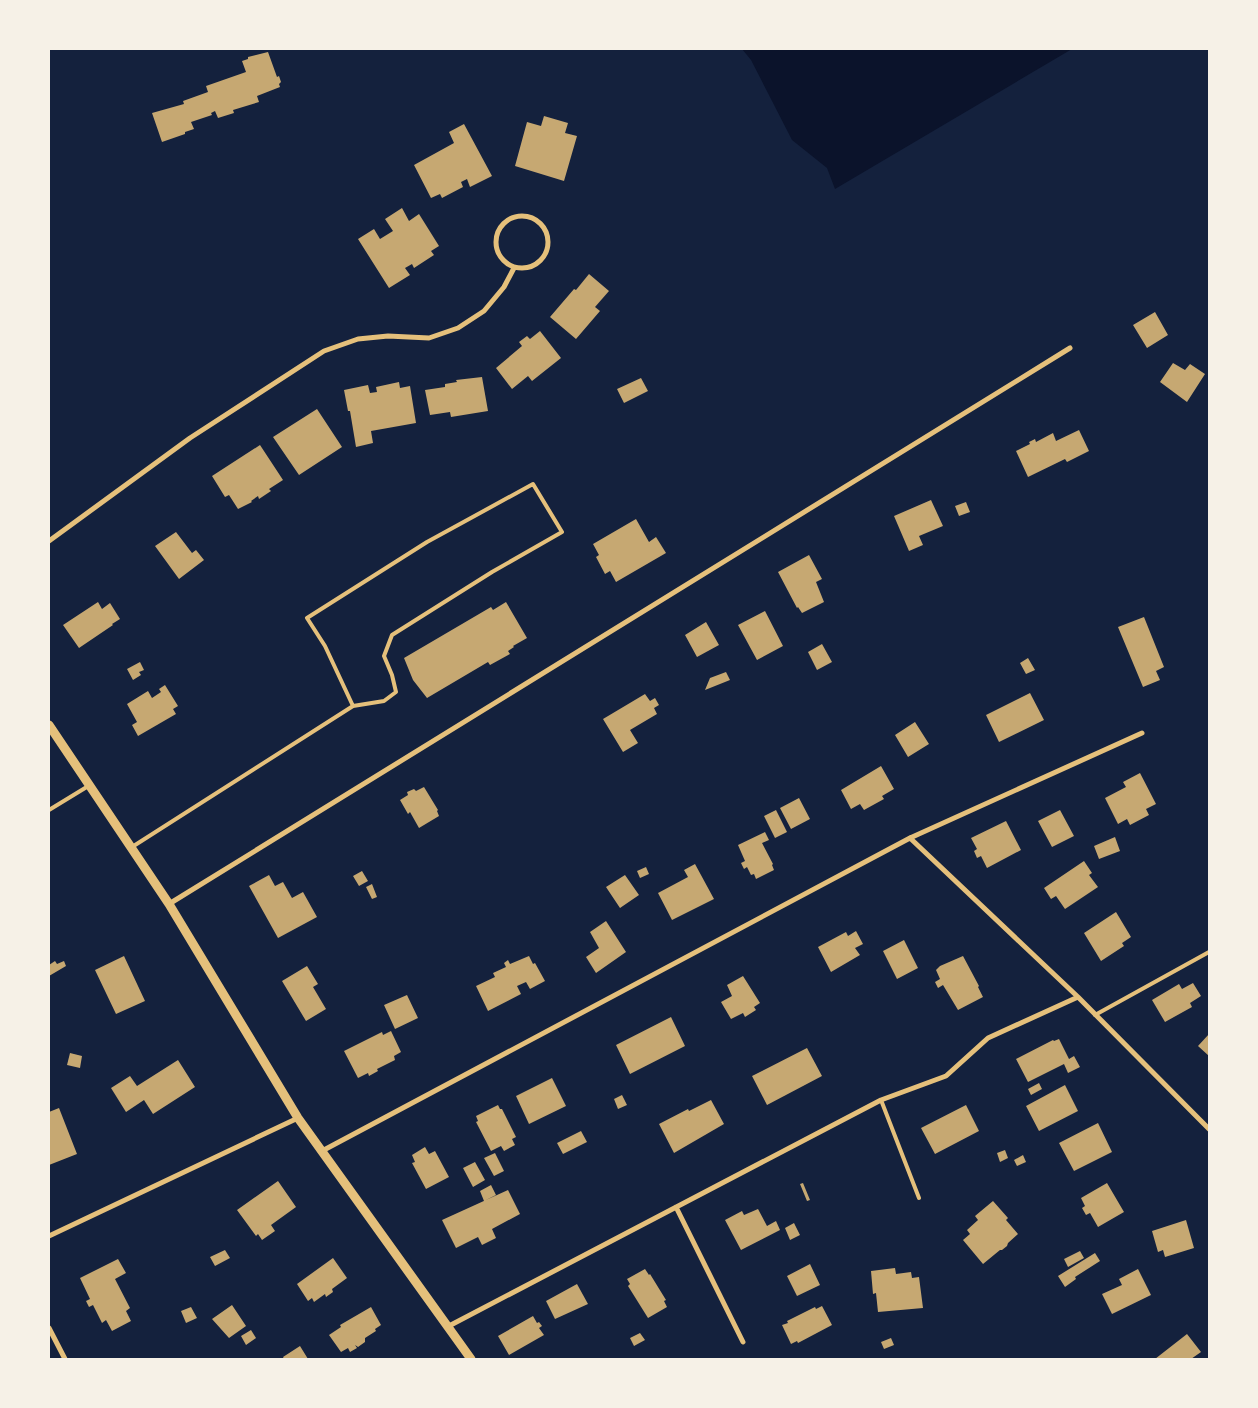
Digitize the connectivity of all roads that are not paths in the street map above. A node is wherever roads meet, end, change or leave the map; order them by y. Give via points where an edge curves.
1 (514, 268) junction
2 (1070, 348) dead end
3 (49, 541) edge
4 (353, 706) junction
5 (49, 725) edge
6 (1142, 733) dead end
7 (90, 785) junction
8 (49, 810) edge
9 (910, 838) junction
10 (132, 848) junction
11 (169, 904) junction
12 (1209, 952) edge
13 (1078, 997) junction
14 (1095, 1015) junction
15 (881, 1100) junction
16 (298, 1118) junction
17 (1209, 1128) edge
18 (322, 1152) junction
19 (919, 1198) dead end
20 (676, 1207) junction
21 (49, 1236) edge
22 (447, 1327) junction
23 (49, 1328) edge
24 (743, 1342) dead end
25 (65, 1359) edge
26 (471, 1359) edge

1 - 1 street via 522,269 539,263 548,248 546,231 534,218 517,216 508,219 497,232 496,250 506,264
1 - 3 street via 504,287 484,311 458,328 429,338 388,336 358,339 324,351 190,438
2 - 11 street
4 - 4 lane via 384,701 396,692 384,656 392,635 562,532 533,484 427,542 308,618
4 - 10 lane
5 - 7 street
6 - 9 street
7 - 8 lane
7 - 10 street
9 - 13 street
9 - 18 street
10 - 11 street
11 - 16 street
12 - 14 lane
13 - 14 street
13 - 15 street via 988,1038 946,1076
14 - 17 street
15 - 19 lane
15 - 20 street
16 - 18 street
16 - 21 street
18 - 22 street
20 - 22 street
20 - 24 street
22 - 26 street
23 - 25 street

